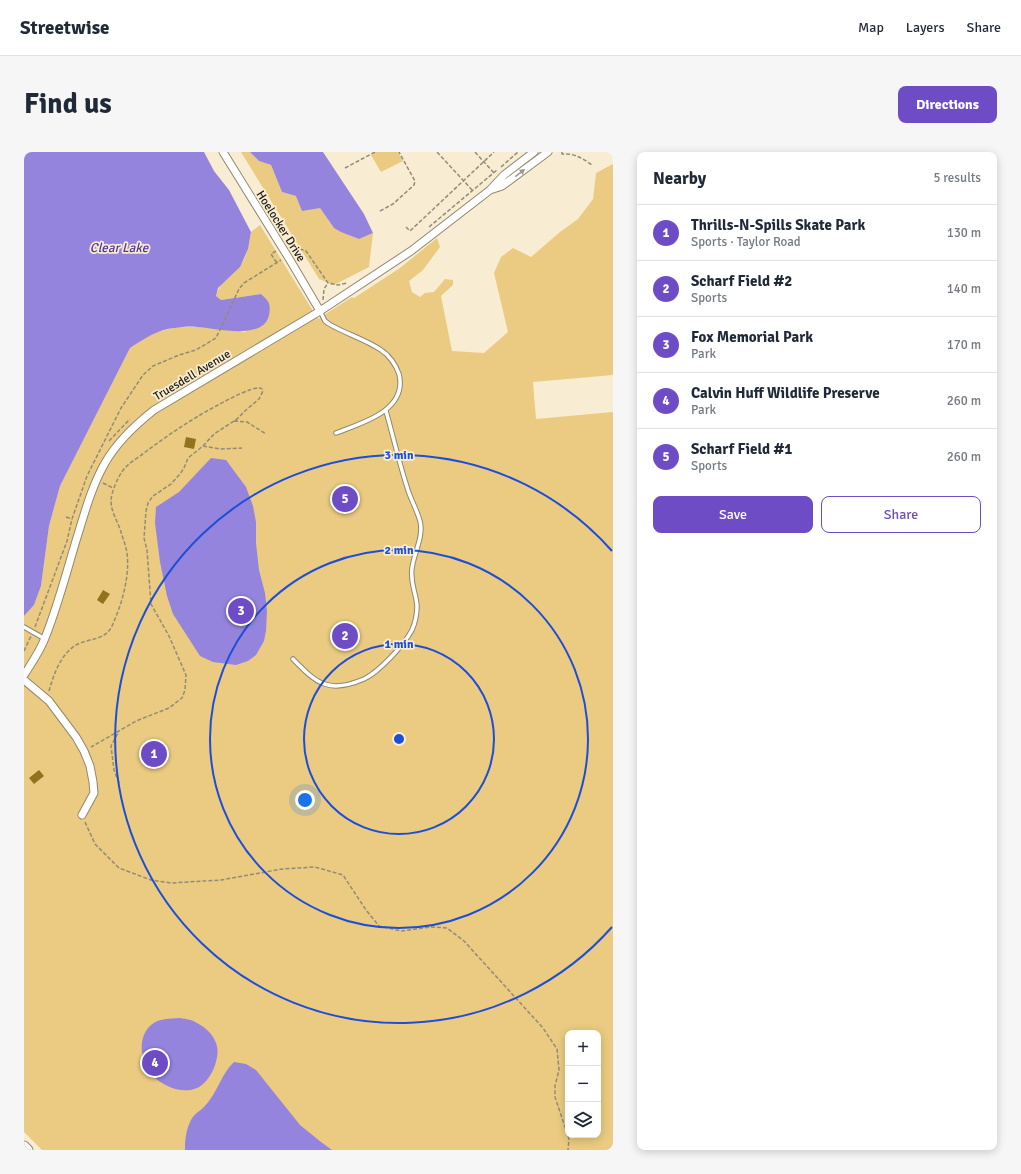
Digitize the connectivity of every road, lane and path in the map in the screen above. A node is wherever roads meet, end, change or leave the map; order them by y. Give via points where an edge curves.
1 (223, 152) edge
2 (368, 152) edge
3 (375, 152) edge
4 (399, 152) edge
5 (437, 152) edge
6 (474, 152) edge
7 (494, 152) edge
8 (518, 152) edge
9 (534, 152) edge
10 (548, 152) edge
11 (562, 152) edge
12 (369, 155) junction
13 (484, 162) junction
14 (592, 165) dead end
15 (345, 168) dead end
16 (494, 173) junction
17 (463, 180) junction
18 (473, 190) junction
19 (490, 190) junction
20 (478, 198) junction
21 (380, 211) dead end
22 (406, 227) dead end
23 (428, 228) dead end
24 (282, 247) junction
25 (287, 256) junction
26 (277, 262) junction
27 (328, 283) junction
28 (348, 283) dead end
29 (320, 311) junction
30 (216, 338) dead end
31 (386, 411) junction
32 (130, 419) dead end
33 (234, 421) junction
34 (336, 433) dead end
35 (266, 434) dead end
36 (109, 441) dead end
37 (203, 446) junction
38 (242, 448) dead end
39 (66, 517) dead end
40 (72, 519) dead end
41 (24, 627) edge
42 (45, 639) junction
43 (293, 659) dead end
44 (24, 675) edge
45 (24, 680) edge
46 (49, 701) junction
47 (119, 731) junction
48 (84, 751) junction
49 (119, 783) dead end
50 (82, 816) joint
51 (24, 1146) edge
52 (28, 1150) edge
53 (568, 1150) edge

1 - 24 street, Hoelocker Drive
2 - 12 path
3 - 12 path
4 - 21 path via 415,181 414,185 393,204
5 - 17 path
6 - 13 path
7 - 13 path
8 - 16 path
9 - 19 street, Truesdell Avenue via 504,175
19 -> 10 street, Truesdell Avenue via 502,186
11 - 14 path via 583,158
12 - 15 path
13 - 16 path
13 - 17 path
16 - 18 path
17 - 18 path
17 - 22 path via 410,231
18 - 20 path
18 - 23 path
19 - 20 street, Truesdell Avenue
20 - 29 street, Truesdell Avenue via 411,251
24 - 25 street, Hoelocker Drive
24 - 26 path via 271,254
25 - 26 path
25 - 27 path via 303,249
25 - 29 street, Hoelocker Drive
26 - 30 path via 239,289
27 - 28 path
27 - 29 path via 324,289
29 - 31 lane via 329,324 382,350 390,358 400,380 399,391
29 - 42 street, Truesdell Avenue via 154,410 118,444 105,462 86,506
31 - 34 lane
31 - 43 lane via 407,487 420,521 421,531 411,576 417,608 415,623 388,661 369,677 351,684 328,686 306,673
32 - 36 path
33 - 35 path via 247,422
33 - 37 path via 214,434
33 - 46 path via 259,399 263,391 261,388 257,387 236,396 194,418 124,468 113,488 111,501 127,551 128,564 121,600 111,627 105,634 76,645 65,654 56,670 48,695
37 - 38 path via 220,449
37 - 47 path via 188,458 184,468 171,484 153,496 148,503 144,538 151,604 186,675 185,690 182,698 169,708
39 - 40 path
41 - 42 lane
42 - 44 street, Truesdell Avenue
45 - 46 street
46 - 48 street
47 - 48 path
47 - 49 path via 111,746 114,770
48 - 50 street via 90,766 94,793
50 - 53 path via 95,844 119,868 151,880 170,883 221,880 315,867 343,875 379,926 401,931 447,928 464,941 542,1028 557,1049 559,1070 555,1098 568,1139
51 - 52 street

